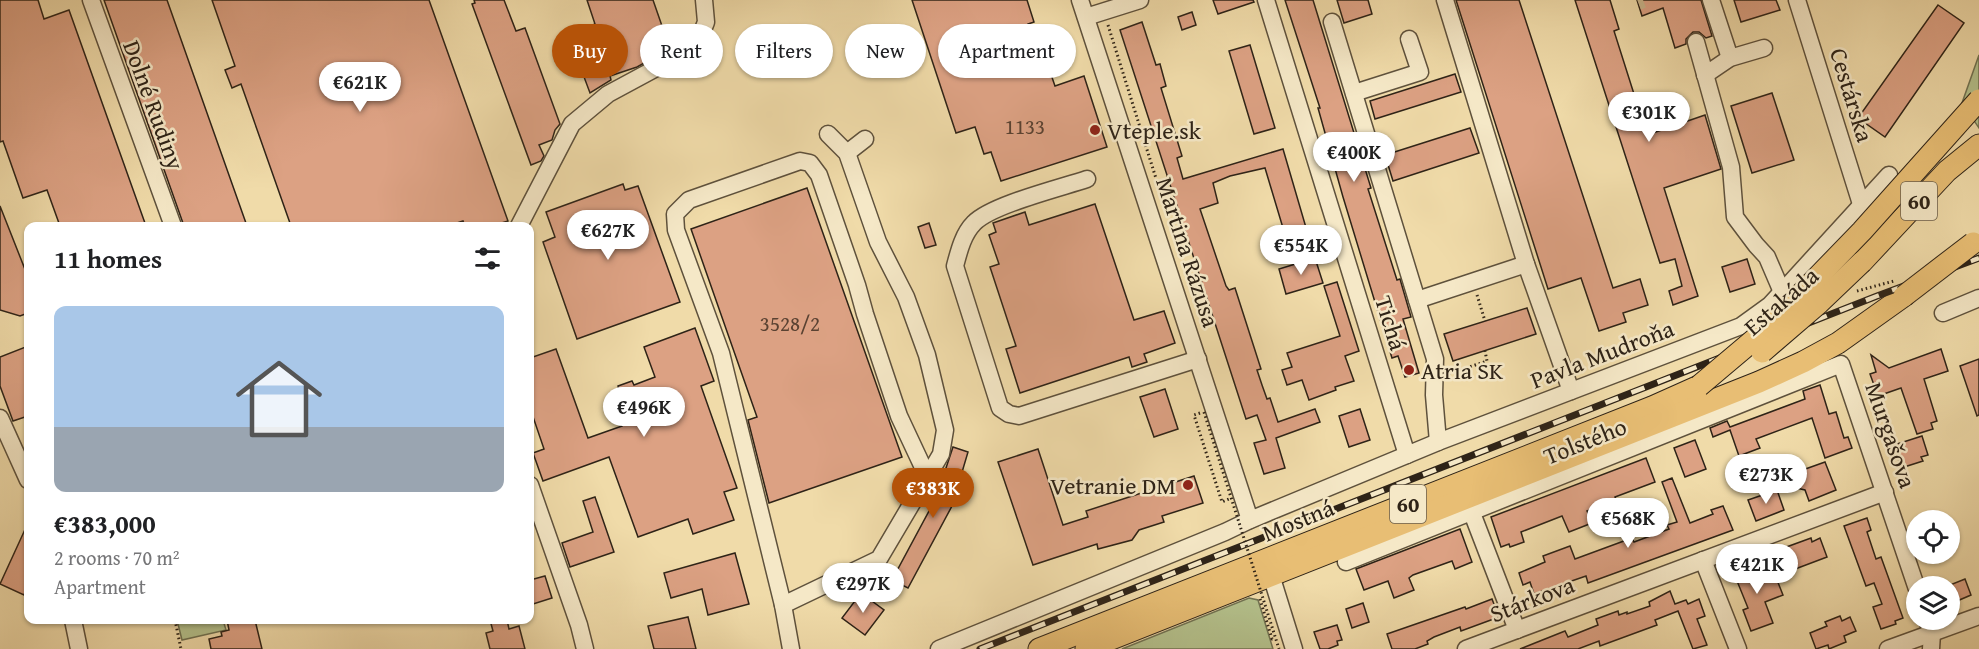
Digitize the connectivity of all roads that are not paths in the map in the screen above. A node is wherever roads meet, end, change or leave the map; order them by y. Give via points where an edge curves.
1 (90, 0) edge
2 (704, 0) edge
3 (1080, 0) edge
4 (1140, 0) edge
5 (1266, 0) edge
6 (1446, 0) edge
7 (1711, 0) edge
8 (1797, 0) edge
9 (1086, 17) junction
10 (1332, 22) dead end
11 (1409, 39) dead end
12 (1696, 42) dead end
13 (1764, 48) dead end
14 (1730, 58) junction
15 (1705, 75) junction
16 (1354, 93) junction
17 (1979, 100) edge
18 (828, 134) dead end
19 (866, 139) dead end
20 (1979, 145) edge
21 (847, 153) junction
22 (1889, 175) dead end
23 (1087, 179) dead end
24 (1861, 204) junction
25 (172, 222) edge
26 (521, 222) edge
27 (1977, 242) edge
28 (1526, 264) junction
29 (1782, 292) junction
30 (1979, 298) edge
31 (1417, 300) junction
32 (1943, 313) dead end
33 (1198, 359) junction
34 (1841, 364) joint
35 (1699, 386) junction
36 (1571, 391) junction
37 (0, 418) edge
38 (1438, 442) junction
39 (1579, 445) junction
40 (1407, 454) junction
41 (24, 471) edge
42 (928, 478) junction
43 (1885, 492) junction
44 (534, 496) edge
45 (1472, 513) junction
46 (1250, 520) junction
47 (1703, 560) junction
48 (1346, 562) dead end
49 (1271, 575) junction
50 (1913, 576) edge
51 (783, 605) junction
52 (1979, 616) edge
53 (74, 624) edge
54 (1517, 630) junction
55 (1930, 634) edge
56 (1292, 641) edge
57 (79, 649) edge
58 (585, 649) edge
59 (791, 649) edge
60 (939, 649) edge
61 (1039, 649) edge
62 (1086, 649) edge
63 (1466, 649) edge
64 (1738, 649) edge
65 (1888, 649) edge

1 - 25 street, Dolné Rudiny
2 - 26 street via 706,22 699,40 686,52 608,94 572,124
3 - 9 street, Martina Rázusa
4 - 9 street
5 - 40 street, Tichá
6 - 28 street
7 - 14 street
8 - 24 street, Cestárska
9 - 33 street, Martina Rázusa
10 - 16 street
11 - 16 street via 1420,72
12 - 15 street
13 - 14 street
14 - 15 street
15 - 29 street via 1731,166 1735,217 1767,257
16 - 31 street
17 - 35 main road, bridge via 1862,231 1769,327
18 - 21 street
19 - 21 street
20 - 35 main road, Estakáda / 60, bridge via 1947,171 1811,310 1762,352 1735,370
21 - 42 street via 878,242 906,297 945,430 941,454
22 - 24 street, Pavla Mudroňa
23 - 33 street via 992,211 974,223 960,244 955,266 1000,408 1019,416
24 - 29 street, Pavla Mudroňa
27 - 39 main road, 60, bridge via 1869,322 1803,362 1760,382
28 - 31 street
28 - 36 street
29 - 36 street, Pavla Mudroňa via 1741,326
30 - 32 street
31 - 38 street via 1435,359
33 - 46 street, Martina Rázusa
34 - 43 street, Murgašova
34 - 45 street, Tolstého
35 - 39 main road, Estakáda / 60
36 - 38 street, Pavla Mudroňa
37 - 41 street
38 - 40 street, Pavla Mudroňa
39 - 49 main road, Mostná / 60
39 - 61 main road, Mostná / 60
40 - 46 street, Pavla Mudroňa
42 - 51 street via 879,559
42 - 51 street via 899,416 819,175 810,163 800,161 689,201 675,214 676,230 720,353
43 - 47 street, Stárkova
43 - 50 street, Murgašova
44 - 58 street
45 - 48 street, Tolstého
45 - 54 street
46 - 60 street, Pavla Mudroňa
47 - 54 street, Stárkova
47 - 64 street
49 - 56 street
49 - 62 main road, Mostná / 60
51 - 59 street
52 - 55 street
53 - 57 street
54 - 63 street, Stárkova
55 - 65 street

